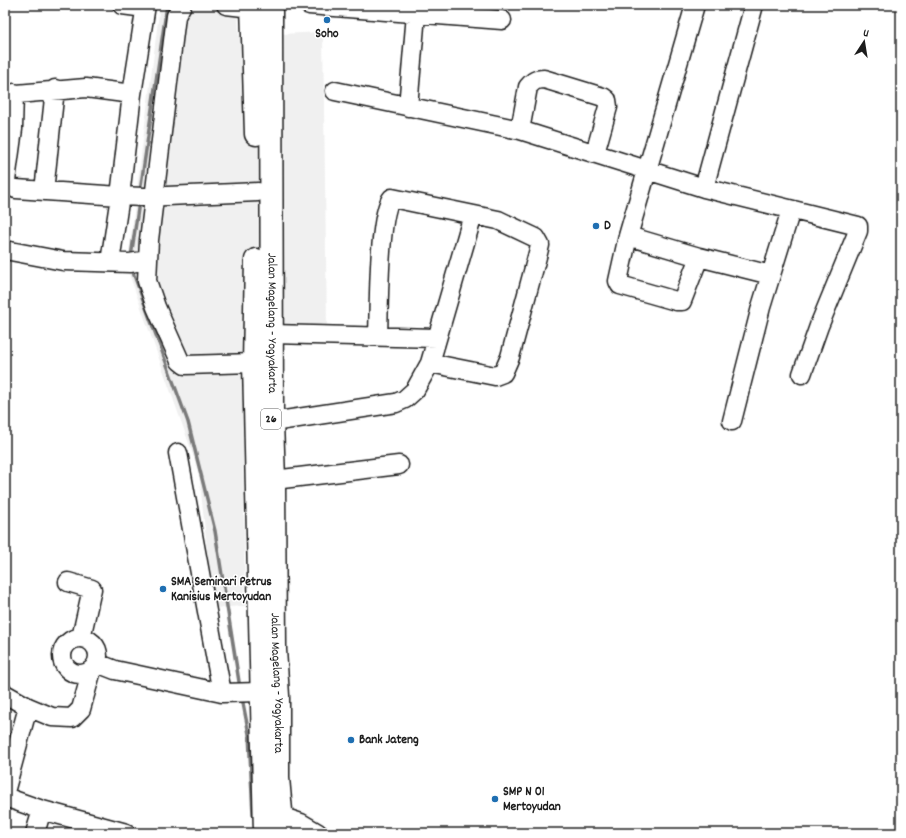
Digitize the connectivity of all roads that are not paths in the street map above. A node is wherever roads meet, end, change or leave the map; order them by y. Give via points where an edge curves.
1 (122, 5) edge
2 (182, 5) edge
3 (226, 5) edge
4 (310, 5) edge
5 (695, 5) edge
6 (754, 5) edge
7 (145, 6) edge
8 (258, 6) edge
9 (416, 14) junction
10 (502, 20) dead end
11 (55, 89) junction
12 (335, 91) dead end
13 (10, 94) edge
14 (132, 94) junction
15 (408, 107) junction
16 (520, 130) junction
17 (595, 153) junction
18 (6, 163) edge
19 (647, 169) junction
20 (10, 188) edge
21 (704, 188) junction
22 (44, 192) junction
23 (258, 192) junction
24 (138, 196) junction
25 (791, 210) junction
26 (473, 215) junction
27 (628, 236) junction
28 (5, 250) edge
29 (699, 257) junction
30 (148, 260) junction
31 (118, 262) junction
32 (771, 275) junction
33 (271, 334) junction
34 (378, 337) junction
35 (437, 338) junction
36 (254, 363) junction
37 (430, 363) junction
38 (802, 374) dead end
39 (732, 421) dead end
40 (272, 422) junction
41 (178, 453) dead end
42 (399, 464) dead end
43 (274, 480) junction
44 (68, 582) dead end
45 (81, 638) junction
46 (267, 649) junction
47 (95, 667) junction
48 (227, 693) junction
49 (256, 693) junction
50 (5, 694) edge
51 (28, 706) junction
52 (5, 792) edge
53 (5, 798) edge
54 (42, 810) junction
55 (274, 826) edge
56 (35, 833) edge
57 (126, 833) edge
58 (318, 833) edge

1 - 7 street
2 - 24 street via 176,16
3 - 8 street
4 - 9 street
5 - 19 street
6 - 21 street
7 - 14 street
8 - 23 highway, Jalan Magelang - Yogyakarta / 26
8 - 33 highway, Jalan Magelang - Yogyakarta / 26
9 - 10 street
9 - 15 street
11 - 13 street
11 - 14 street via 86,88
11 - 22 street
12 - 15 street
13 - 18 street via 13,129
14 - 24 street
15 - 16 street
16 - 17 street
16 - 17 street via 528,87 532,81 544,79 581,90 607,100 608,107
17 - 19 street
18 - 20 street
19 - 21 street
19 - 27 street
20 - 22 street
21 - 25 street
22 - 24 street
23 - 24 street
23 - 36 highway, Jalan Magelang - Yogyakarta / 26
24 - 30 street
24 - 31 street
25 - 32 street
25 - 38 street via 859,228
26 - 34 street via 397,198 390,200 382,240
26 - 35 street
26 - 37 street via 498,220 526,232 540,244 510,357 503,373 495,376
27 - 29 street
27 - 29 street via 618,281 620,285 682,301
28 - 31 street via 63,261
29 - 32 street
30 - 31 street
30 - 36 street via 147,281 180,361 185,365
32 - 39 street via 760,307
33 - 34 street
33 - 40 highway, Jalan Magelang - Yogyakarta / 26
34 - 35 street
35 - 37 street
36 - 46 highway, Jalan Magelang - Yogyakarta / 26
37 - 40 street via 415,390 396,403
40 - 43 highway, Jalan Magelang - Yogyakarta / 26
41 - 48 street
42 - 43 street
43 - 46 highway, Jalan Magelang - Yogyakarta / 26
44 - 45 street via 92,589
45 - 47 street via 93,644 97,650
45 - 47 street via 71,640 64,647 62,662 67,671 75,675 84,675
46 - 49 highway, Jalan Magelang - Yogyakarta / 26
46 - 55 highway, Jalan Magelang - Yogyakarta / 26 via 278,696 278,778
47 - 48 street
47 - 51 street via 81,709 72,718 52,717
48 - 49 street
49 - 55 highway, Jalan Magelang - Yogyakarta / 26
50 - 51 street
51 - 52 street
53 - 54 street
54 - 56 street
54 - 57 street
55 - 58 street via 301,823

